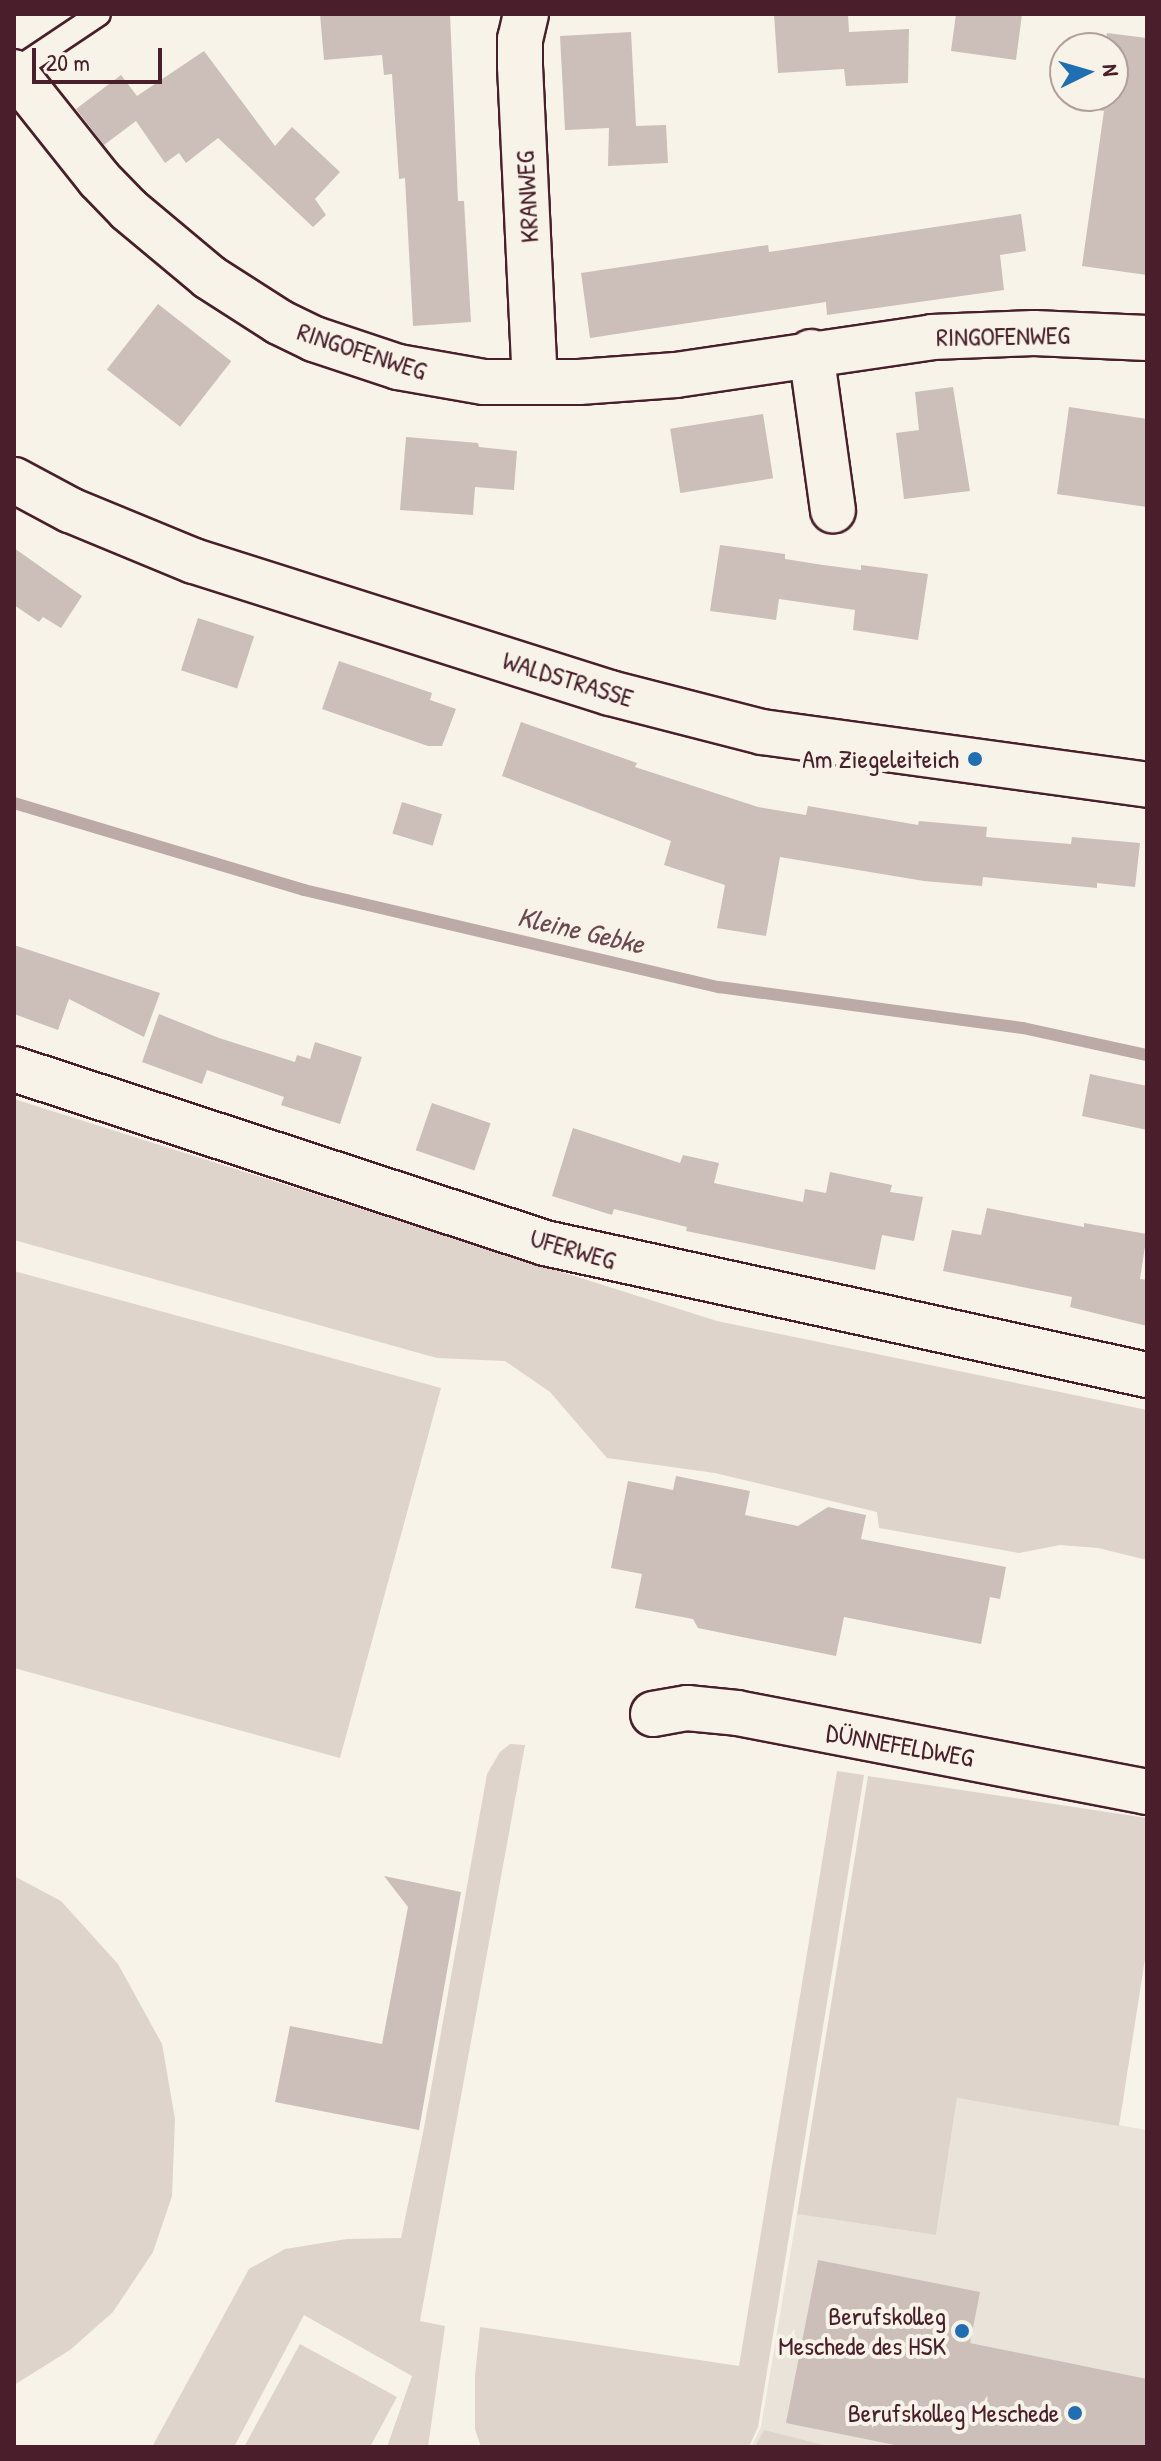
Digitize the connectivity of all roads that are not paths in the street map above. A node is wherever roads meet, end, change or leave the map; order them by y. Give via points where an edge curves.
1 (99, 14) edge
2 (526, 14) edge
3 (14, 72) edge
4 (1147, 338) edge
5 (811, 352) junction
6 (535, 382) junction
7 (14, 480) edge
8 (833, 510) dead end
9 (1147, 785) edge
10 (14, 1069) edge
11 (1147, 1375) edge
12 (653, 1714) dead end
13 (1147, 1792) edge

1 - 3 lane
2 - 6 street, KRANWEG via 520,66
3 - 6 street, RINGOFENWEG via 129,210 209,277 267,315 314,339 398,367 458,379
4 - 5 street, RINGOFENWEG via 947,336
5 - 6 street, RINGOFENWEG via 676,375
5 - 8 street
7 - 9 street, WALDSTRASSE via 70,510 194,561 610,693 762,732
10 - 11 street, UFERWEG via 545,1243
12 - 13 street, DÜNNEFELDWEG via 687,1708 737,1713

